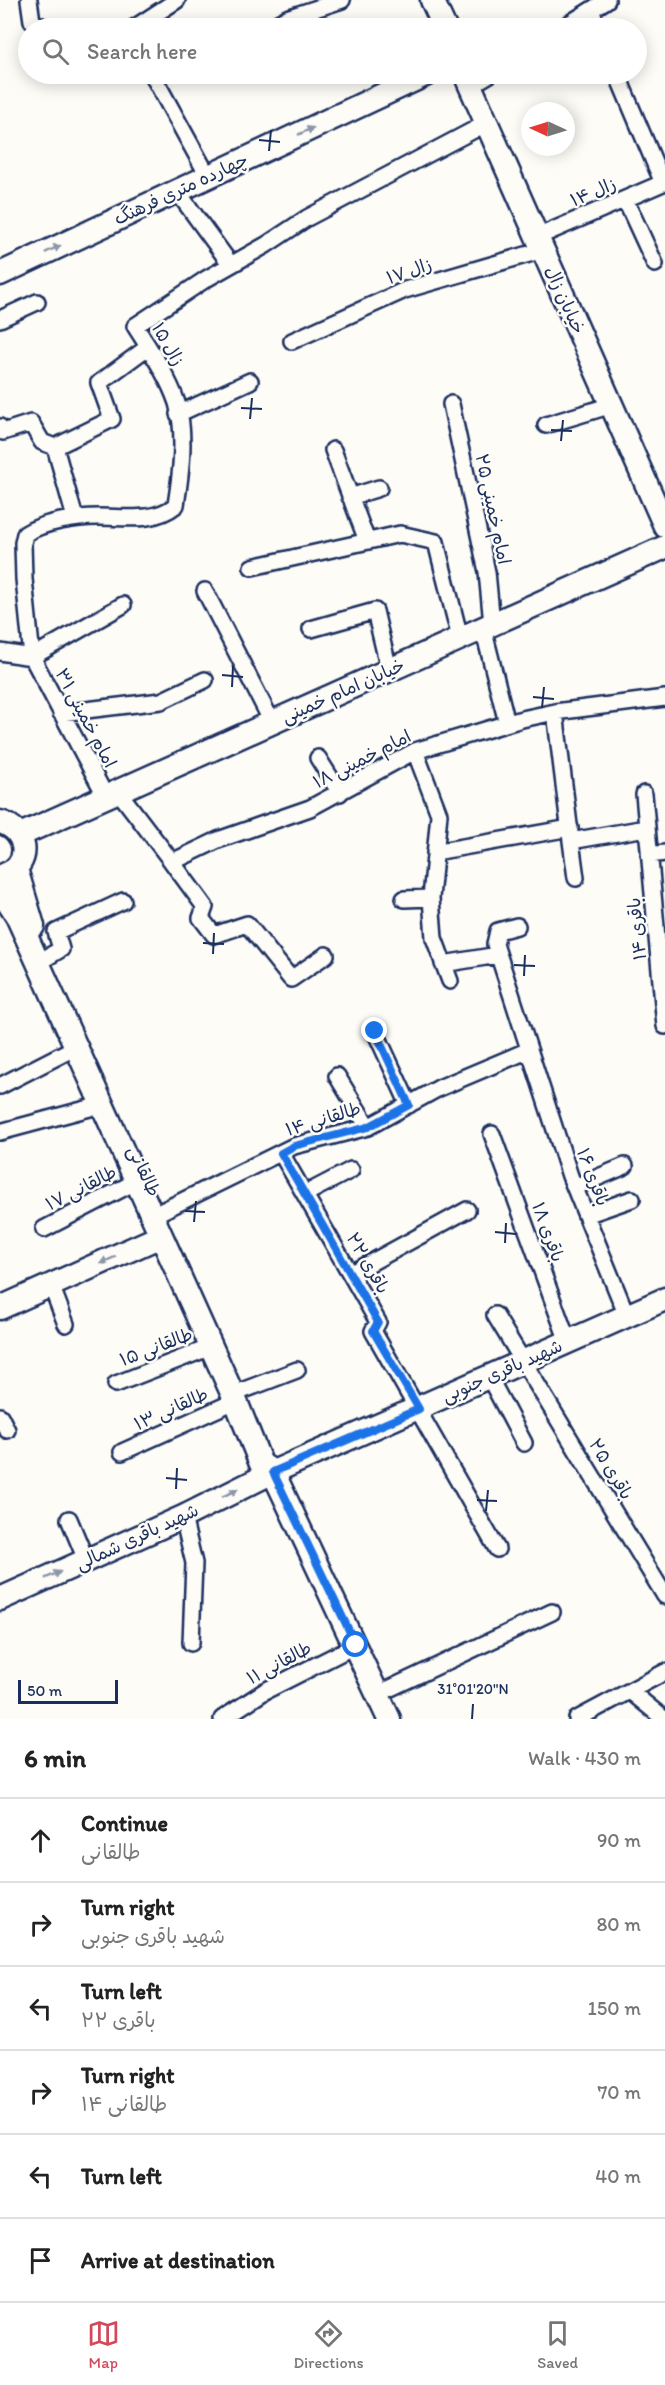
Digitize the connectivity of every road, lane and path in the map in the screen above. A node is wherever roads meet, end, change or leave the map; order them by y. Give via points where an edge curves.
1 (29, 0) edge
2 (177, 0) edge
3 (342, 0) edge
4 (432, 0) edge
5 (607, 0) edge
6 (591, 10) junction
7 (32, 18) edge
8 (150, 18) edge
9 (286, 18) edge
10 (440, 18) edge
11 (578, 18) edge
12 (594, 18) edge
13 (157, 84) edge
14 (406, 84) edge
15 (470, 84) edge
16 (621, 84) edge
17 (487, 123) junction
18 (208, 176) junction
19 (664, 182) edge
20 (177, 191) junction
21 (625, 199) junction
22 (540, 244) junction
23 (655, 264) dead end
24 (231, 265) junction
25 (0, 274) edge
26 (37, 302) dead end
27 (0, 319) edge
28 (292, 342) dead end
29 (148, 347) junction
30 (250, 381) dead end
31 (451, 404) dead end
32 (612, 405) junction
33 (178, 414) junction
34 (546, 425) dead end
35 (0, 427) edge
36 (55, 447) junction
37 (333, 450) dead end
38 (379, 488) dead end
39 (350, 497) junction
40 (75, 518) junction
41 (665, 526) edge
42 (367, 542) junction
43 (665, 547) edge
44 (252, 567) dead end
45 (205, 591) dead end
46 (123, 605) dead end
47 (488, 626) junction
48 (311, 629) dead end
49 (460, 638) junction
50 (0, 652) edge
51 (32, 657) junction
52 (389, 670) junction
53 (205, 680) dead end
54 (665, 698) edge
55 (555, 712) junction
56 (61, 713) junction
57 (272, 722) junction
58 (507, 723) junction
59 (415, 751) junction
60 (318, 758) dead end
61 (340, 793) junction
62 (112, 794) junction
63 (644, 794) dead end
64 (0, 822) edge
65 (646, 828) junction
66 (570, 834) junction
67 (20, 835) junction
68 (435, 852) junction
69 (665, 853) edge
70 (649, 855) junction
71 (172, 862) junction
72 (8, 873) edge
73 (576, 878) dead end
74 (0, 890) edge
75 (430, 898) junction
76 (404, 899) dead end
77 (123, 901) dead end
78 (517, 926) dead end
79 (498, 955) junction
80 (326, 956) dead end
81 (46, 958) junction
82 (443, 964) junction
83 (450, 981) dead end
84 (665, 1026) edge
85 (375, 1031) dead end
86 (76, 1047) junction
87 (529, 1050) junction
88 (337, 1076) dead end
89 (0, 1086) edge
90 (102, 1105) junction
91 (409, 1105) junction
92 (368, 1127) junction
93 (0, 1132) edge
94 (492, 1134) dead end
95 (281, 1153) junction
96 (625, 1166) dead end
97 (351, 1170) dead end
98 (137, 1181) junction
99 (575, 1187) junction
100 (305, 1194) junction
101 (632, 1199) dead end
102 (467, 1210) dead end
103 (162, 1211) junction
104 (586, 1215) junction
105 (44, 1229) dead end
106 (161, 1236) junction
107 (352, 1273) junction
108 (51, 1285) junction
109 (665, 1299) edge
110 (0, 1308) edge
111 (495, 1315) dead end
112 (627, 1316) junction
113 (66, 1323) dead end
114 (568, 1342) junction
115 (211, 1347) junction
116 (523, 1362) junction
117 (297, 1370) dead end
118 (489, 1377) junction
119 (116, 1384) dead end
120 (239, 1396) junction
121 (419, 1409) junction
122 (0, 1416) edge
123 (7, 1430) dead end
124 (524, 1443) dead end
125 (122, 1452) dead end
126 (273, 1472) junction
127 (183, 1516) junction
128 (69, 1519) dead end
129 (497, 1549) dead end
130 (86, 1560) junction
131 (665, 1596) edge
132 (0, 1599) edge
133 (552, 1612) dead end
134 (191, 1643) dead end
135 (356, 1645) junction
136 (665, 1672) edge
137 (630, 1691) junction
138 (378, 1694) junction
139 (222, 1719) edge
140 (389, 1719) edge
141 (577, 1719) edge
142 (664, 1719) edge

1 - 7 street
2 - 8 street
3 - 9 street
4 - 10 main road
5 - 6 street
6 - 11 street
6 - 12 street
13 - 18 street
18 -> 14 main road, چهارده متری فرهنگ
15 - 17 main road, خیابان زال
16 - 19 street
17 - 22 main road, خیابان زال
17 - 24 street, زال ۱۵ via 306,218
18 - 20 main road, چهارده متری فرهنگ
19 - 21 street, زال ۱۴
20 - 24 street
25 -> 20 main road, چهارده متری فرهنگ
21 - 22 street, زال ۱۴
21 - 23 street
22 - 28 street, زال ۱۷ via 405,290
22 - 32 main road, خیابان زال
24 - 29 street, زال ۱۵ via 135,326
26 - 27 street
29 - 33 street, زال ۱۵ via 161,368
29 - 36 street via 99,383 112,419
30 - 33 street
31 - 47 street, امام خمینی ۲۵ via 487,572
32 - 34 street
32 - 41 main road, خیابان زال
33 - 40 street, زال ۱۵ via 181,458 176,505 143,517
35 - 36 street via 3,432 31,423 42,442
36 - 40 street
37 - 39 street
38 - 39 street
39 - 42 street
40 - 51 street, زال ۱۵ via 32,530 23,543
42 - 44 street
42 - 49 street via 400,534 436,542
43 - 47 main road, خیابان امام خمینی
45 - 57 street
46 - 51 street
47 - 49 main road, خیابان امام خمینی
47 - 58 street, امام خمینی ۲۵
48 - 52 street via 375,611
49 - 52 main road, خیابان امام خمینی
50 - 51 street
51 - 56 street, امام خمینی ۳۱
52 - 57 main road, خیابان امام خمینی
53 - 56 street via 161,701
54 - 55 street, امام خمینی ۱۸
55 - 58 street, امام خمینی ۱۸
55 - 66 street
56 - 62 street, امام خمینی ۳۱
57 - 62 main road, خیابان امام خمینی
58 - 59 street, امام خمینی ۱۸
59 - 61 street, امام خمینی ۱۸
59 - 68 street via 439,814
60 - 61 street
61 - 71 street, امام خمینی ۱۸
62 - 67 main road, خیابان امام خمینی
62 - 71 street
63 - 65 street, باقری ۱۴
64 - 67 main road via 9,824
65 - 66 street
65 - 70 street, باقری ۱۴
66 - 68 street
66 - 73 street
67 - 72 main road via 24,853 21,862
68 - 75 street
69 - 70 street
70 - 84 street, باقری ۱۴
71 - 80 street via 205,908 201,918 214,935 247,924 291,979
72 - 81 main road, طالقانی
74 - 86 main road, طالقانی via 17,916
75 - 76 street
75 - 82 street via 434,938
77 - 81 street via 56,932 61,949
78 - 79 street via 498,931
79 - 82 street
79 - 87 street, باقری ۱۶
81 - 103 main road, طالقانی
82 - 83 street
85 - 91 street
86 - 89 street
86 - 90 main road, طالقانی
87 - 91 street, طالقانی ۱۴
87 - 99 street, باقری ۱۶
88 - 92 street
90 - 93 street
90 - 98 main road, طالقانی
91 - 92 street, طالقانی ۱۴
92 - 95 street, طالقانی ۱۴
94 - 114 street, باقری ۱۸
95 - 100 street, باقری ۲۲
95 - 103 street, طالقانی ۱۴
96 - 99 street
97 - 100 street
98 - 105 street, طالقانی ۱۷
98 - 106 main road, طالقانی
99 - 104 street, باقری ۱۶
100 - 107 street, باقری ۲۲
101 - 104 street
102 - 107 street
103 - 120 main road, طالقانی
104 - 112 street, باقری ۱۶
106 -> 108 main road
106 - 115 main road, طالقانی
107 - 121 street, باقری ۲۲ via 378,1322 373,1331
108 - 110 main road
108 - 113 street
109 - 112 main road, شهید باقری جنوبی
111 - 116 street, باقری ۲۵
112 - 114 main road, شهید باقری جنوبی
114 - 116 main road, شهید باقری جنوبی
115 - 119 street, طالقانی ۱۵
115 - 120 main road, طالقانی
116 - 118 main road, شهید باقری جنوبی
116 - 131 street, باقری ۲۵
117 - 120 street, طالقانی ۱۳
118 - 121 main road, شهید باقری جنوبی
118 - 124 street
120 - 125 street, طالقانی ۱۳
120 - 126 main road, طالقانی via 274,1461
121 - 126 main road, شهید باقری جنوبی
121 - 129 street, باقری ۲۲
122 - 123 street
127 -> 126 main road, شهید باقری شمالی
126 - 135 main road, طالقانی
127 - 130 main road, شهید باقری شمالی
127 - 134 street via 194,1563
128 - 130 street
132 -> 130 main road, شهید باقری شمالی
133 - 138 street
135 - 138 main road, طالقانی
135 - 139 street, طالقانی ۱۱ via 265,1691
136 - 137 street
137 - 141 street
137 - 142 street
138 - 140 main road, طالقانی

